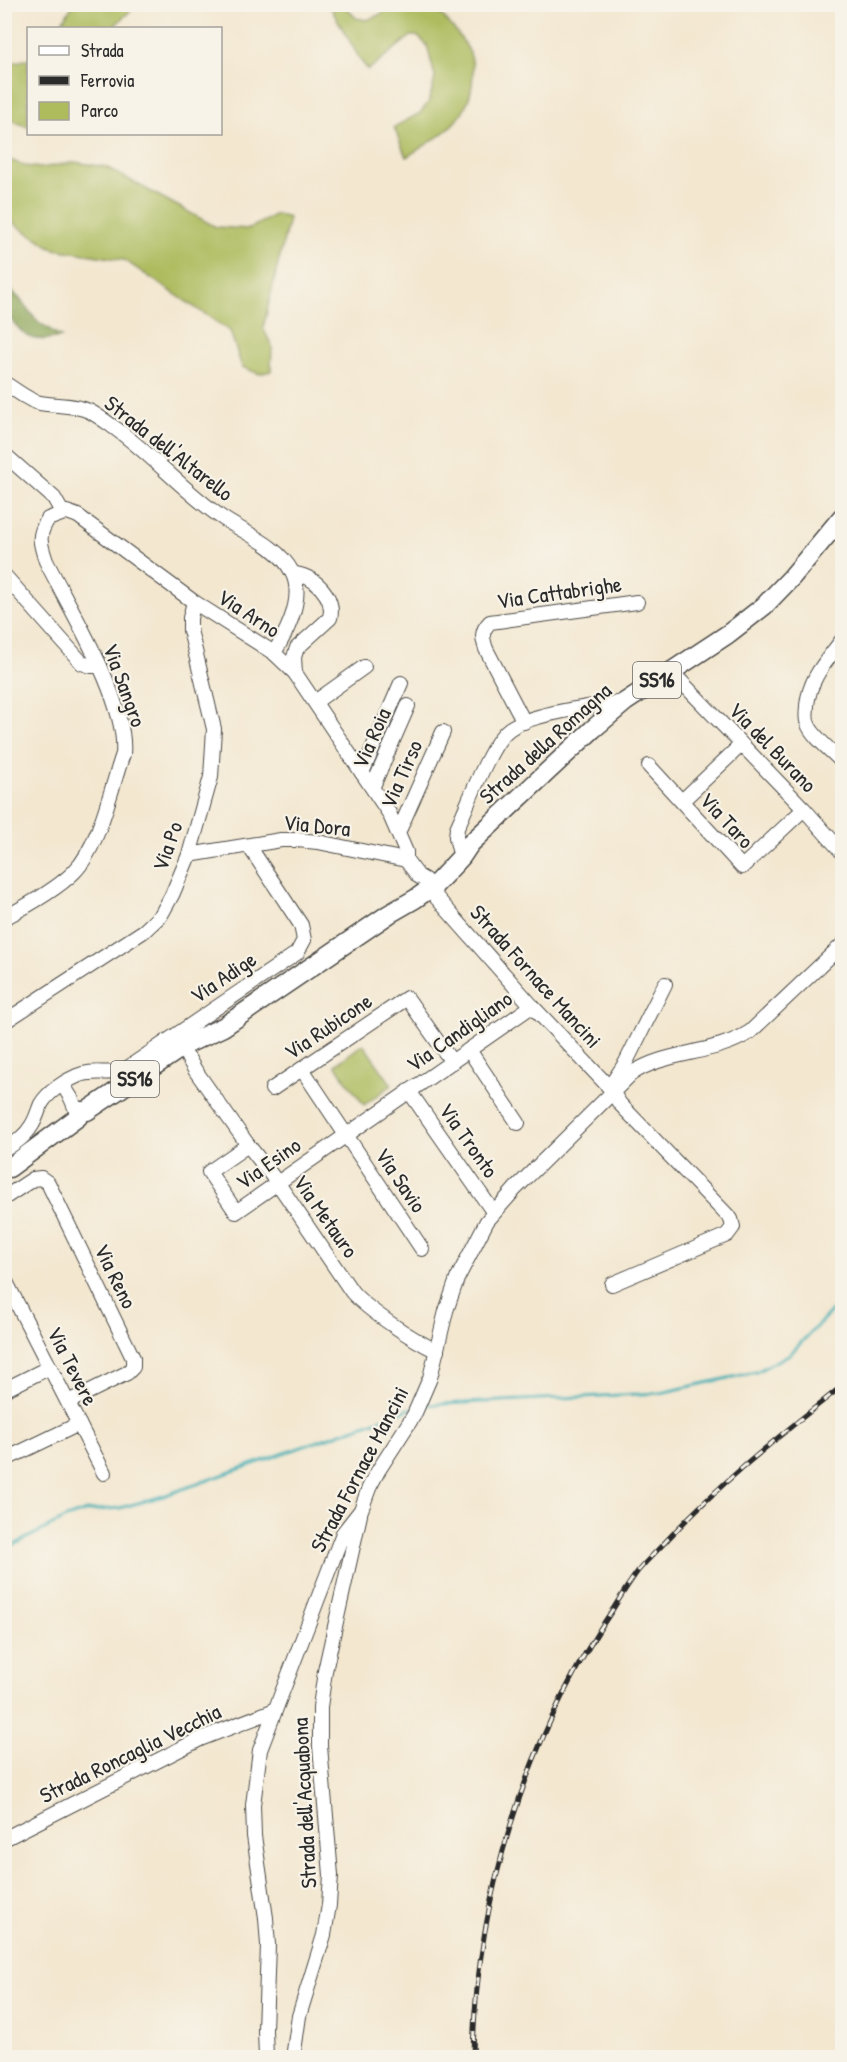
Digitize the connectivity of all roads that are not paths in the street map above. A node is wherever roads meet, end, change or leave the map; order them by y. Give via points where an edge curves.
1 (4, 383) edge
2 (4, 454) edge
3 (62, 512) junction
4 (843, 517) edge
5 (293, 574) junction
6 (4, 575) edge
7 (194, 602) junction
8 (637, 602) dead end
9 (843, 640) edge
10 (274, 653) junction
11 (100, 666) junction
12 (364, 667) dead end
13 (671, 671) junction
14 (295, 672) junction
15 (401, 684) dead end
16 (315, 702) junction
17 (625, 702) junction
18 (408, 706) dead end
19 (524, 722) junction
20 (443, 732) dead end
21 (741, 745) junction
22 (843, 762) edge
23 (649, 766) dead end
24 (362, 772) junction
25 (373, 786) junction
26 (682, 801) junction
27 (804, 809) junction
28 (398, 833) junction
29 (249, 846) junction
30 (464, 847) junction
31 (843, 852) edge
32 (189, 855) junction
33 (408, 862) junction
34 (429, 881) junction
35 (4, 918) edge
36 (840, 952) edge
37 (665, 984) dead end
38 (532, 1006) junction
39 (4, 1022) edge
40 (469, 1050) junction
41 (191, 1052) junction
42 (452, 1062) junction
43 (302, 1070) junction
44 (63, 1084) junction
45 (272, 1089) dead end
46 (610, 1090) junction
47 (409, 1091) junction
48 (82, 1113) junction
49 (518, 1123) dead end
50 (345, 1135) junction
51 (248, 1145) junction
52 (4, 1150) edge
53 (7, 1170) edge
54 (278, 1182) junction
55 (4, 1198) edge
56 (494, 1213) junction
57 (422, 1249) dead end
58 (4, 1278) edge
59 (612, 1284) dead end
60 (437, 1351) junction
61 (50, 1367) junction
62 (4, 1390) edge
63 (69, 1402) junction
64 (79, 1424) junction
65 (4, 1460) edge
66 (104, 1473) dead end
67 (362, 1510) junction
68 (275, 1710) junction
69 (4, 1839) edge
70 (266, 2058) edge
71 (293, 2058) edge

1 - 5 street, Strada dell'Altarello via 38,403 91,412 127,436 213,511 284,560
2 - 3 street, Via Arno via 54,498
3 - 7 street, Via Arno via 78,516
3 - 11 street, Via Sangro via 48,519 39,536 40,546
4 - 13 main road, Strada della Romagna / SS16 via 764,606
5 - 10 street via 294,611 288,632
5 - 14 street, Strada dell'Altarello via 309,577 323,590 332,611 330,618 297,648
6 - 11 street via 82,663
7 - 10 street, Via Arno
7 - 32 street, Via Po via 190,630 214,729 211,777
8 - 19 street, Via Cattabrighe via 490,622 484,628 486,649
9 - 22 street via 814,678 806,715 813,732
10 - 14 street, Via Arno
11 - 35 street, Via Sangro via 124,739 123,754 94,841 73,873
12 - 16 street
13 - 17 main road, Strada della Romagna / SS16
13 - 21 street, Via del Burano
14 - 16 street, Via Arno
15 - 24 street
16 - 24 street, Via Arno
17 - 19 street via 588,706
17 - 30 main road, Strada della Romagna / SS16
18 - 25 street, Via Roia
19 - 30 street via 506,731 496,744 457,828 456,837
20 - 28 street, Via Tirso
21 - 26 street
21 - 27 street, Via del Burano
23 - 26 street, Via Taro
24 - 25 street, Via Arno
25 - 28 street, Via Arno
26 - 27 street, Via Taro via 742,867
27 - 31 street, Via del Burano
28 - 33 street, Via Arno
29 - 32 street, Via Dora
29 - 33 street, Via Dora via 281,840 318,842
29 - 44 street, Via Adige via 300,925 304,940 297,953 123,1071 78,1075
30 - 34 main road, Strada della Romagna / SS16 via 462,856
32 - 39 street, Via Po via 161,915 144,931
33 - 34 street
34 - 38 street, Strada Fornace Mancini via 436,897
34 - 41 main road, Strada della Romagna / SS16 via 415,899
36 - 46 street via 736,1041 651,1062
37 - 46 street
38 - 40 street, Via Candigliano
38 - 46 street, Strada Fornace Mancini
40 - 42 street, Via Candigliano
40 - 49 street
41 - 48 main road, Strada della Romagna / SS16
41 - 51 street, Via Metauro via 195,1070
42 - 43 street, Via Rubicone via 407,998
42 - 47 street, Via Candigliano
43 - 45 street, Via Rubicone
43 - 50 street, Via Savio
44 - 48 street
44 - 52 street via 48,1095 22,1138
46 - 56 street, Strada Fornace Mancini
46 - 59 street, Strada Fornace Mancini via 731,1219 733,1227 727,1235
47 - 50 street, Via Candigliano
47 - 56 street, Via Tronto
48 - 53 main road, Strada della Romagna / SS16 via 69,1135
50 - 54 street, Via Esino
50 - 57 street, Via Savio
51 - 54 street, Via Metauro
51 - 54 street, Via Esino via 208,1172 236,1212
54 - 60 street, Via Metauro via 359,1299
55 - 63 street, Via Reno via 33,1179 41,1178 48,1183 133,1358 127,1373
56 - 60 street, Strada Fornace Mancini via 457,1279
58 - 61 street, Via Tevere
60 - 67 street, Strada Fornace Mancini via 414,1415 378,1471
61 - 62 street
61 - 63 street, Via Tevere
63 - 64 street, Via Tevere
64 - 65 street
64 - 66 street, Via Tevere
67 - 68 street, Strada Fornace Mancini via 343,1533
67 - 71 street, Strada dell'Acquabona via 320,1707 331,1875 329,1905 324,1935 299,2016
68 - 69 street, Strada Roncaglia Vecchia via 200,1739
68 - 70 street, Strada Fornace Mancini via 260,1750 253,1805 268,1945

